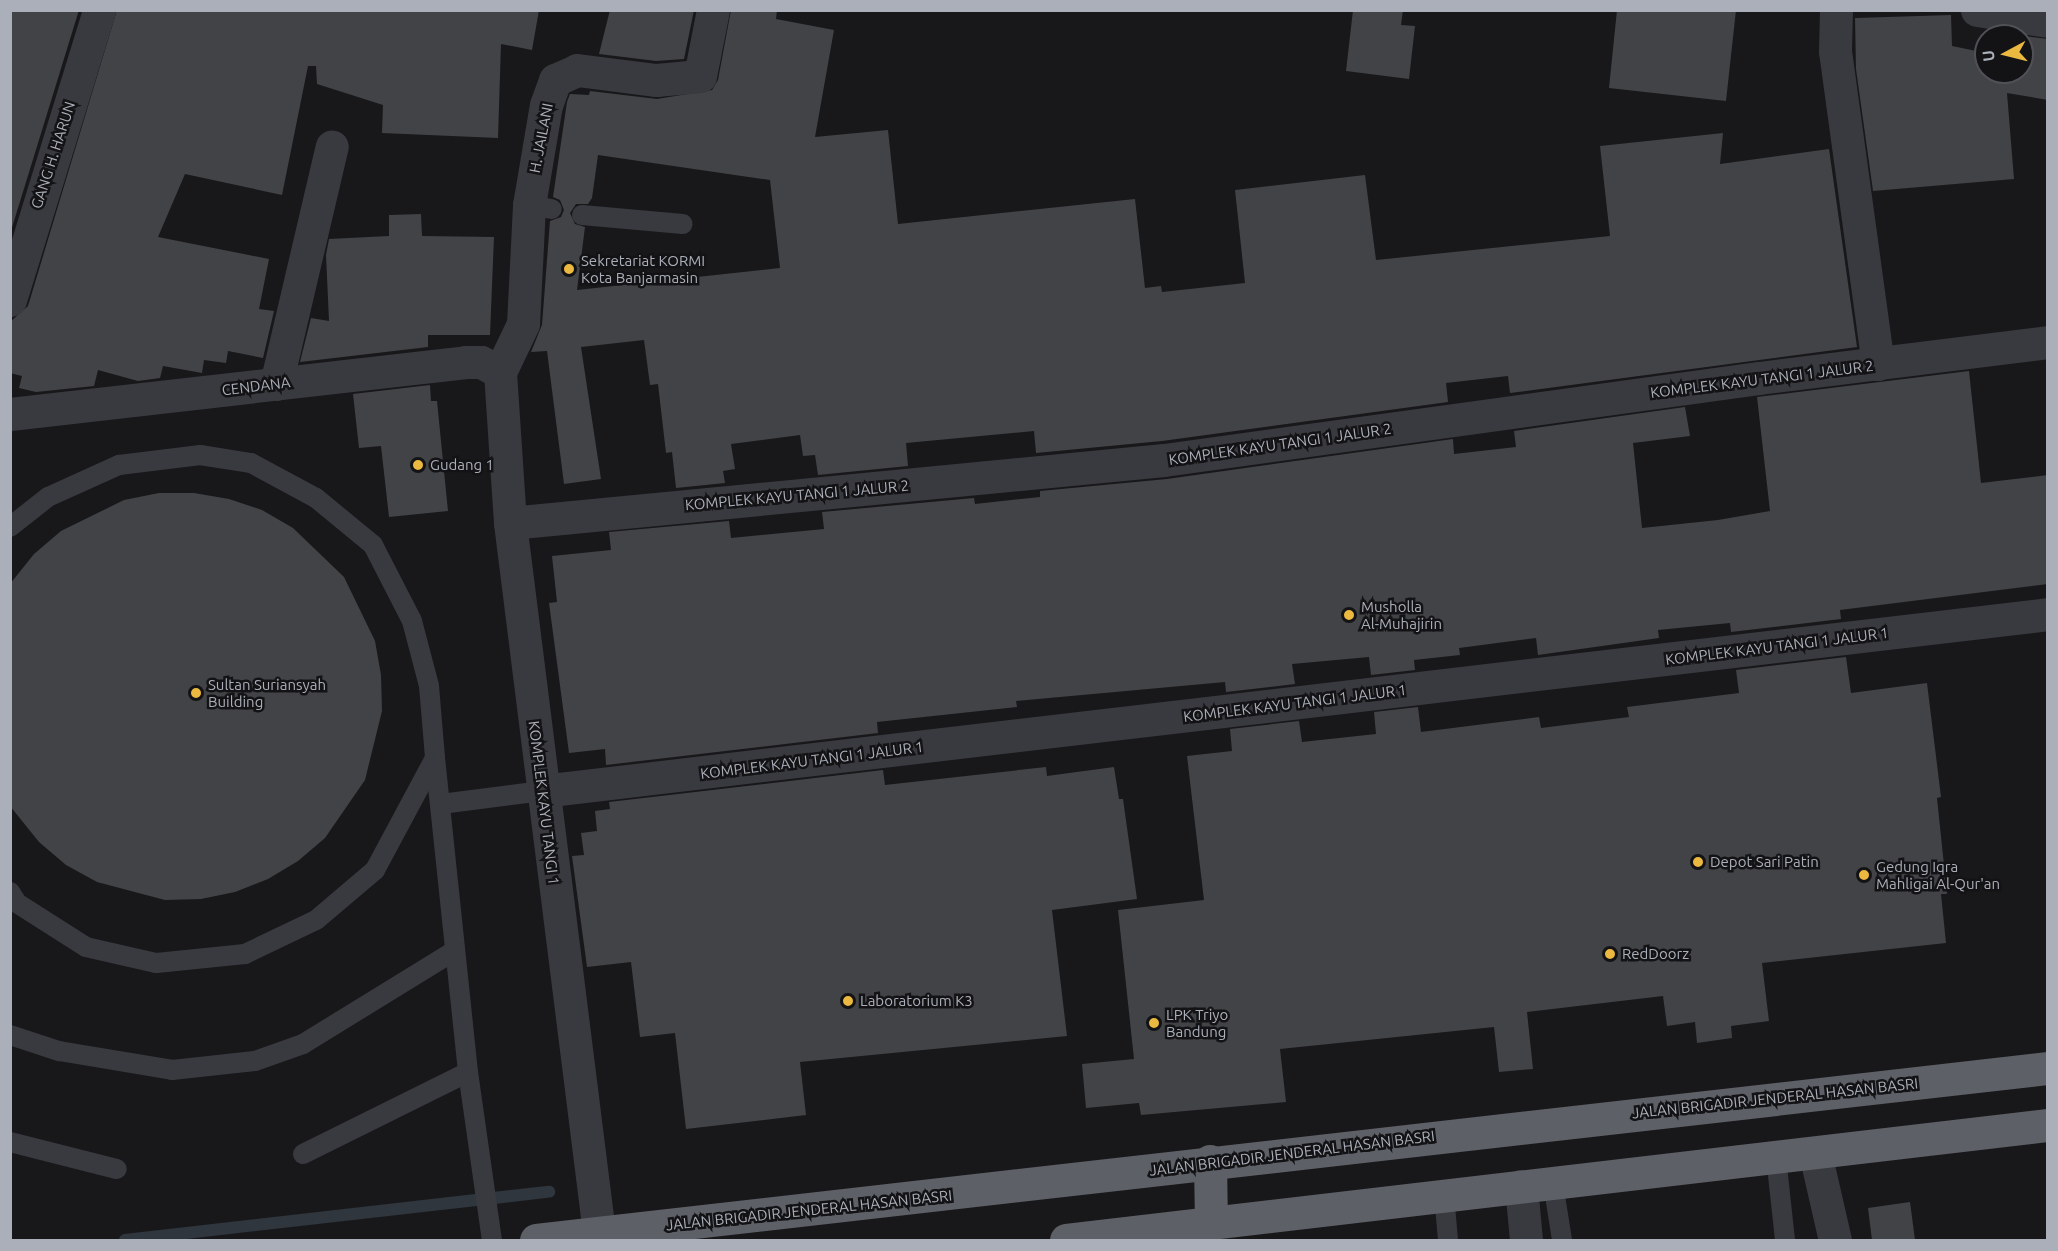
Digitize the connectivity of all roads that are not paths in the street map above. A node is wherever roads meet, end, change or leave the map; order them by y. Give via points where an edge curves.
1 (99, 10) edge
2 (713, 10) edge
3 (1836, 10) edge
4 (1977, 10) edge
5 (2048, 21) edge
6 (332, 146) dead end
7 (582, 215) dead end
8 (683, 224) dead end
9 (10, 300) edge
10 (2048, 342) edge
11 (1878, 364) junction
12 (500, 372) junction
13 (276, 384) junction
14 (10, 414) edge
15 (510, 523) junction
16 (10, 527) edge
17 (2048, 614) edge
18 (435, 758) junction
19 (542, 791) junction
20 (441, 804) junction
21 (13, 904) edge
22 (454, 951) junction
23 (10, 1035) edge
24 (2048, 1068) edge
25 (468, 1072) junction
26 (2048, 1125) edge
27 (10, 1142) edge
28 (1815, 1153) junction
29 (303, 1154) dead end
30 (1776, 1157) junction
31 (1210, 1161) junction
32 (117, 1168) dead end
33 (1553, 1183) junction
34 (1521, 1186) junction
35 (1444, 1195) junction
36 (599, 1232) junction
37 (1212, 1232) edge
38 (492, 1240) edge
39 (536, 1240) edge
40 (1066, 1240) edge
41 (1448, 1240) edge
42 (1526, 1240) edge
43 (1562, 1240) edge
44 (1785, 1240) edge
45 (1835, 1240) edge

1 - 9 street, GANG H. HARUN
2 - 12 street, H. JAILANI via 700,76 656,80 577,70 555,80 546,105 540,207 523,324
3 - 11 street via 1835,51
4 - 5 street
6 - 13 street
7 - 8 lane
10 - 11 street, KOMPLEK KAYU TANGI 1 JALUR 2
11 - 15 street, KOMPLEK KAYU TANGI 1 JALUR 2 via 1164,460
12 - 13 street, CENDANA via 481,362 466,362
12 - 15 street, KOMPLEK KAYU TANGI 1
13 - 14 street, CENDANA
15 - 19 street, KOMPLEK KAYU TANGI 1
16 - 18 lane via 48,496 118,465 200,455 251,463 316,498 373,545 412,621 429,686
17 - 19 street, KOMPLEK KAYU TANGI 1 JALUR 1
18 - 20 lane
18 - 21 lane via 375,870 316,920 246,954 156,963 86,947
19 - 20 lane
19 - 36 street, KOMPLEK KAYU TANGI 1
20 - 22 lane
22 - 23 lane via 303,1044 255,1061 172,1070 59,1051
22 - 25 lane
24 - 31 highway, JALAN BRIGADIR JENDERAL HASAN BASRI
25 - 29 lane
25 - 38 lane
26 - 28 highway
27 - 32 lane
28 - 30 highway
28 - 45 street
30 - 33 highway
30 - 44 lane
31 - 36 highway, JALAN BRIGADIR JENDERAL HASAN BASRI via 953,1195
31 - 37 highway
33 - 34 highway
33 - 43 lane
34 - 35 highway
34 - 42 street
35 - 37 highway
35 - 41 lane
36 - 39 highway, JALAN BRIGADIR JENDERAL HASAN BASRI
37 - 40 highway

